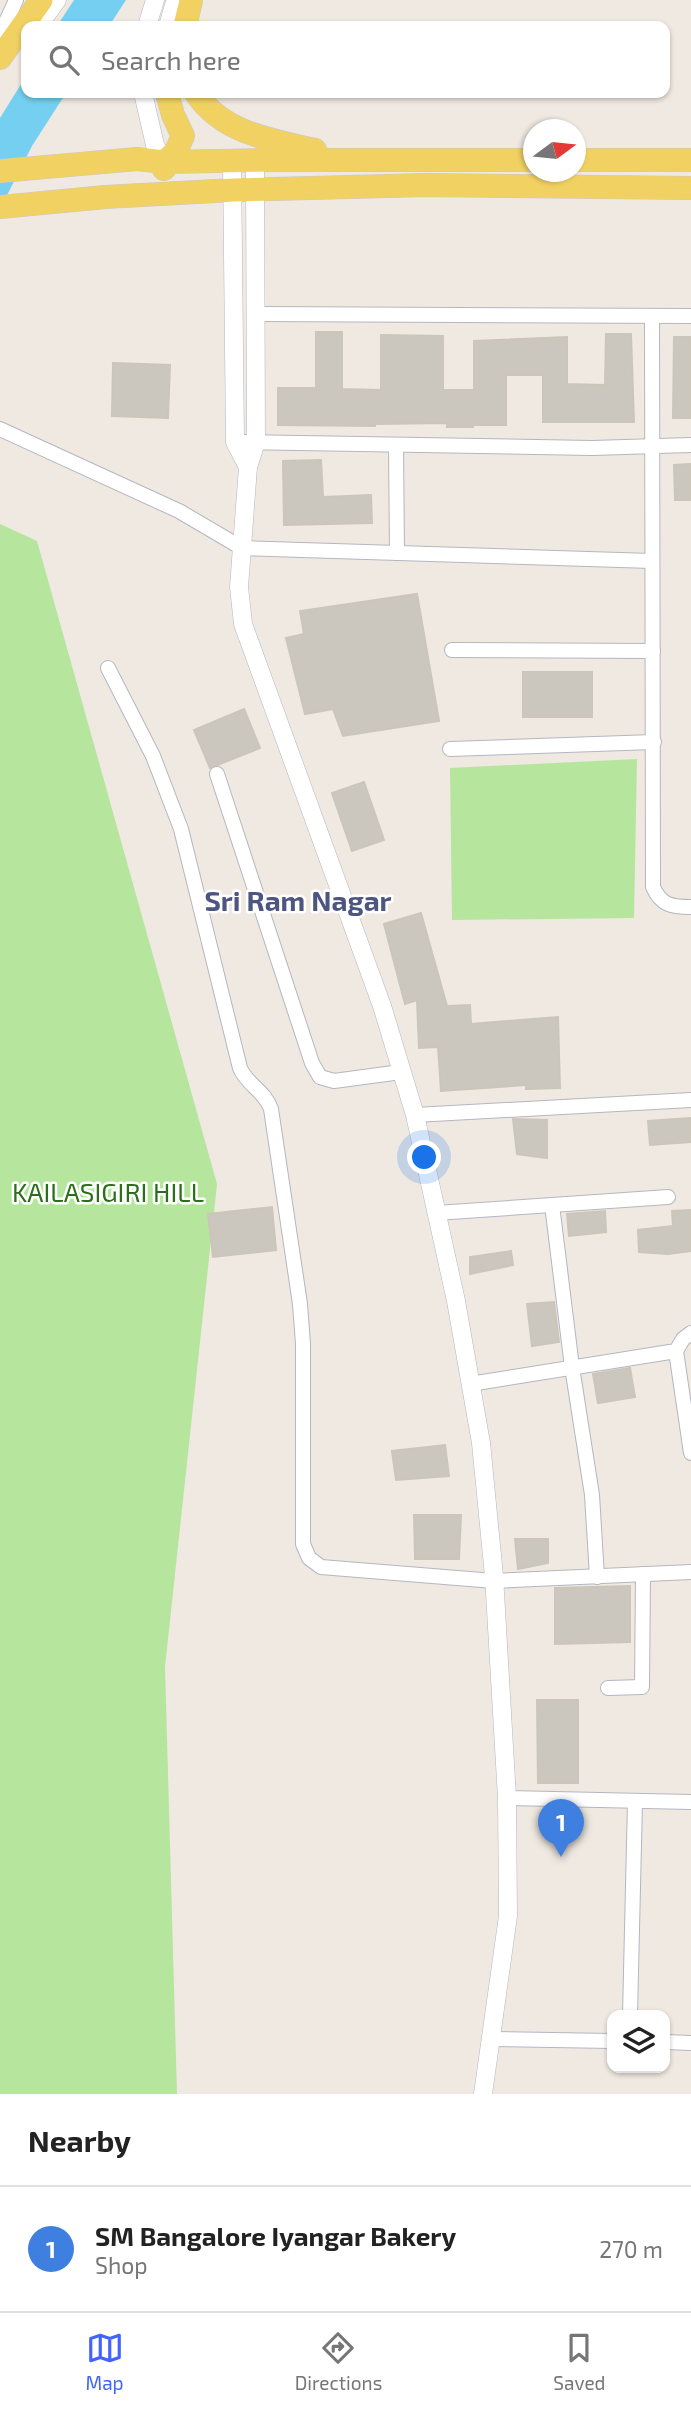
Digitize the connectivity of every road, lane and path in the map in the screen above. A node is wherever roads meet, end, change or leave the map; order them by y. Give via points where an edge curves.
1 (16, 0) edge
2 (41, 0) edge
3 (57, 0) edge
4 (176, 5) edge
5 (26, 21) edge
6 (42, 21) edge
7 (154, 21) edge
8 (21, 29) edge
9 (21, 43) edge
10 (3, 55) edge
11 (144, 98) edge
12 (168, 98) edge
13 (199, 98) edge
14 (244, 160) junction
15 (357, 160) junction
16 (523, 160) edge
17 (586, 160) edge
18 (691, 160) edge
19 (165, 162) junction
20 (0, 171) edge
21 (691, 187) edge
22 (244, 190) junction
23 (163, 194) junction
24 (9, 206) edge
25 (257, 314) junction
26 (652, 316) junction
27 (691, 316) edge
28 (0, 429) edge
29 (235, 442) junction
30 (256, 442) junction
31 (396, 444) junction
32 (691, 445) edge
33 (651, 447) junction
34 (248, 467) junction
35 (242, 548) junction
36 (397, 553) junction
37 (652, 561) junction
38 (452, 650) dead end
39 (653, 651) junction
40 (108, 668) dead end
41 (654, 742) junction
42 (450, 749) dead end
43 (217, 774) dead end
44 (691, 907) edge
45 (401, 1072) junction
46 (691, 1100) edge
47 (415, 1115) junction
48 (668, 1198) dead end
49 (552, 1205) junction
50 (436, 1213) junction
51 (691, 1333) edge
52 (676, 1351) junction
53 (572, 1367) junction
54 (470, 1384) junction
55 (691, 1446) edge
56 (691, 1572) edge
57 (643, 1574) junction
58 (597, 1577) junction
59 (494, 1581) junction
60 (608, 1688) dead end
61 (507, 1798) junction
62 (635, 1801) junction
63 (691, 1802) edge
64 (630, 2010) edge
65 (491, 2039) junction
66 (607, 2041) edge
67 (670, 2042) edge
68 (691, 2043) edge
69 (484, 2094) edge

1 - 10 street via 5,24
2 - 5 main road
3 - 6 street
4 - 7 street
8 - 10 main road
9 - 10 street
11 - 19 street via 155,145
12 - 19 main road via 183,136
13 - 15 main road via 230,124 260,138
14 - 15 main road
14 - 19 main road
14 - 22 street
15 - 16 main road
17 - 18 main road
19 - 20 main road via 137,159
19 - 23 main road
21 - 22 main road via 425,185
22 - 23 main road
22 - 25 street
22 - 29 street
23 - 24 main road
25 - 26 street
25 - 30 street
26 - 27 street
26 - 33 street
28 - 35 street via 179,511
29 - 30 street
29 - 34 street
30 - 31 street
30 - 34 street
31 - 33 street
31 - 36 street
32 - 33 street
33 - 37 street
34 - 35 street
35 - 36 street
35 - 45 street via 239,587 243,624 341,889
36 - 37 street
37 - 39 street
38 - 39 street
39 - 41 street
40 - 59 street via 173,805 240,1068 271,1109 300,1304 303,1544 309,1558 321,1567
41 - 42 street
41 - 44 street via 653,887 658,899
43 - 45 street via 320,1077 334,1081
45 - 47 street
46 - 47 street
47 - 50 street
48 - 49 street
49 - 50 street
49 - 53 street
50 - 54 street
51 - 52 street
52 - 53 street
52 - 55 street
53 - 54 street
53 - 58 street via 592,1496
54 - 59 street via 481,1443
56 - 57 street
57 - 58 street
57 - 60 street via 642,1687
58 - 59 street
59 - 61 street
61 - 62 street
61 - 65 street via 508,1916
62 - 63 street
62 - 64 street
65 - 66 street
65 - 69 street
67 - 68 street

